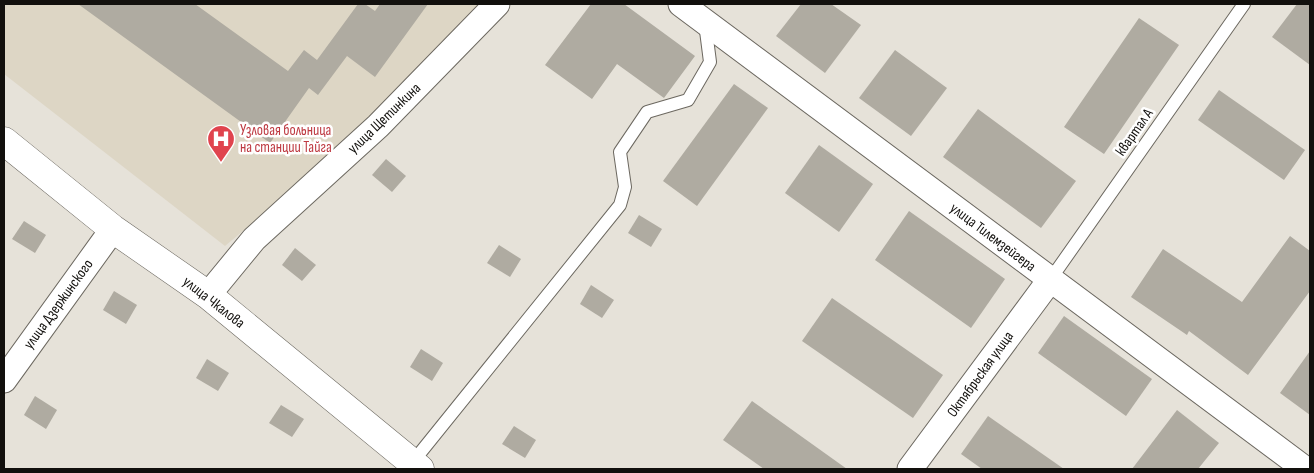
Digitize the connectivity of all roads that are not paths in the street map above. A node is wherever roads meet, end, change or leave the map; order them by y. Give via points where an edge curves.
1 (497, 4) edge
2 (681, 4) edge
3 (1244, 4) edge
4 (706, 23) junction
5 (4, 141) edge
6 (113, 228) junction
7 (1050, 280) junction
8 (208, 295) junction
9 (4, 380) edge
10 (416, 466) edge
11 (910, 469) edge
12 (1304, 469) edge

1 - 8 street, улица Щетинкина via 378,126 254,239
2 - 4 street, улица Тилемзейгера
3 - 7 lane, квартал А
4 - 7 street, улица Тилемзейгера
4 - 10 lane via 710,62 688,100 647,112 620,152 625,187 620,205
5 - 6 street, улица Чкалова
6 - 8 street, улица Чкалова
6 - 9 street, улица Дзержинского
7 - 11 street, Октябрьская улица
7 - 12 street, улица Тилемзейгера
8 - 10 street, улица Чкалова

